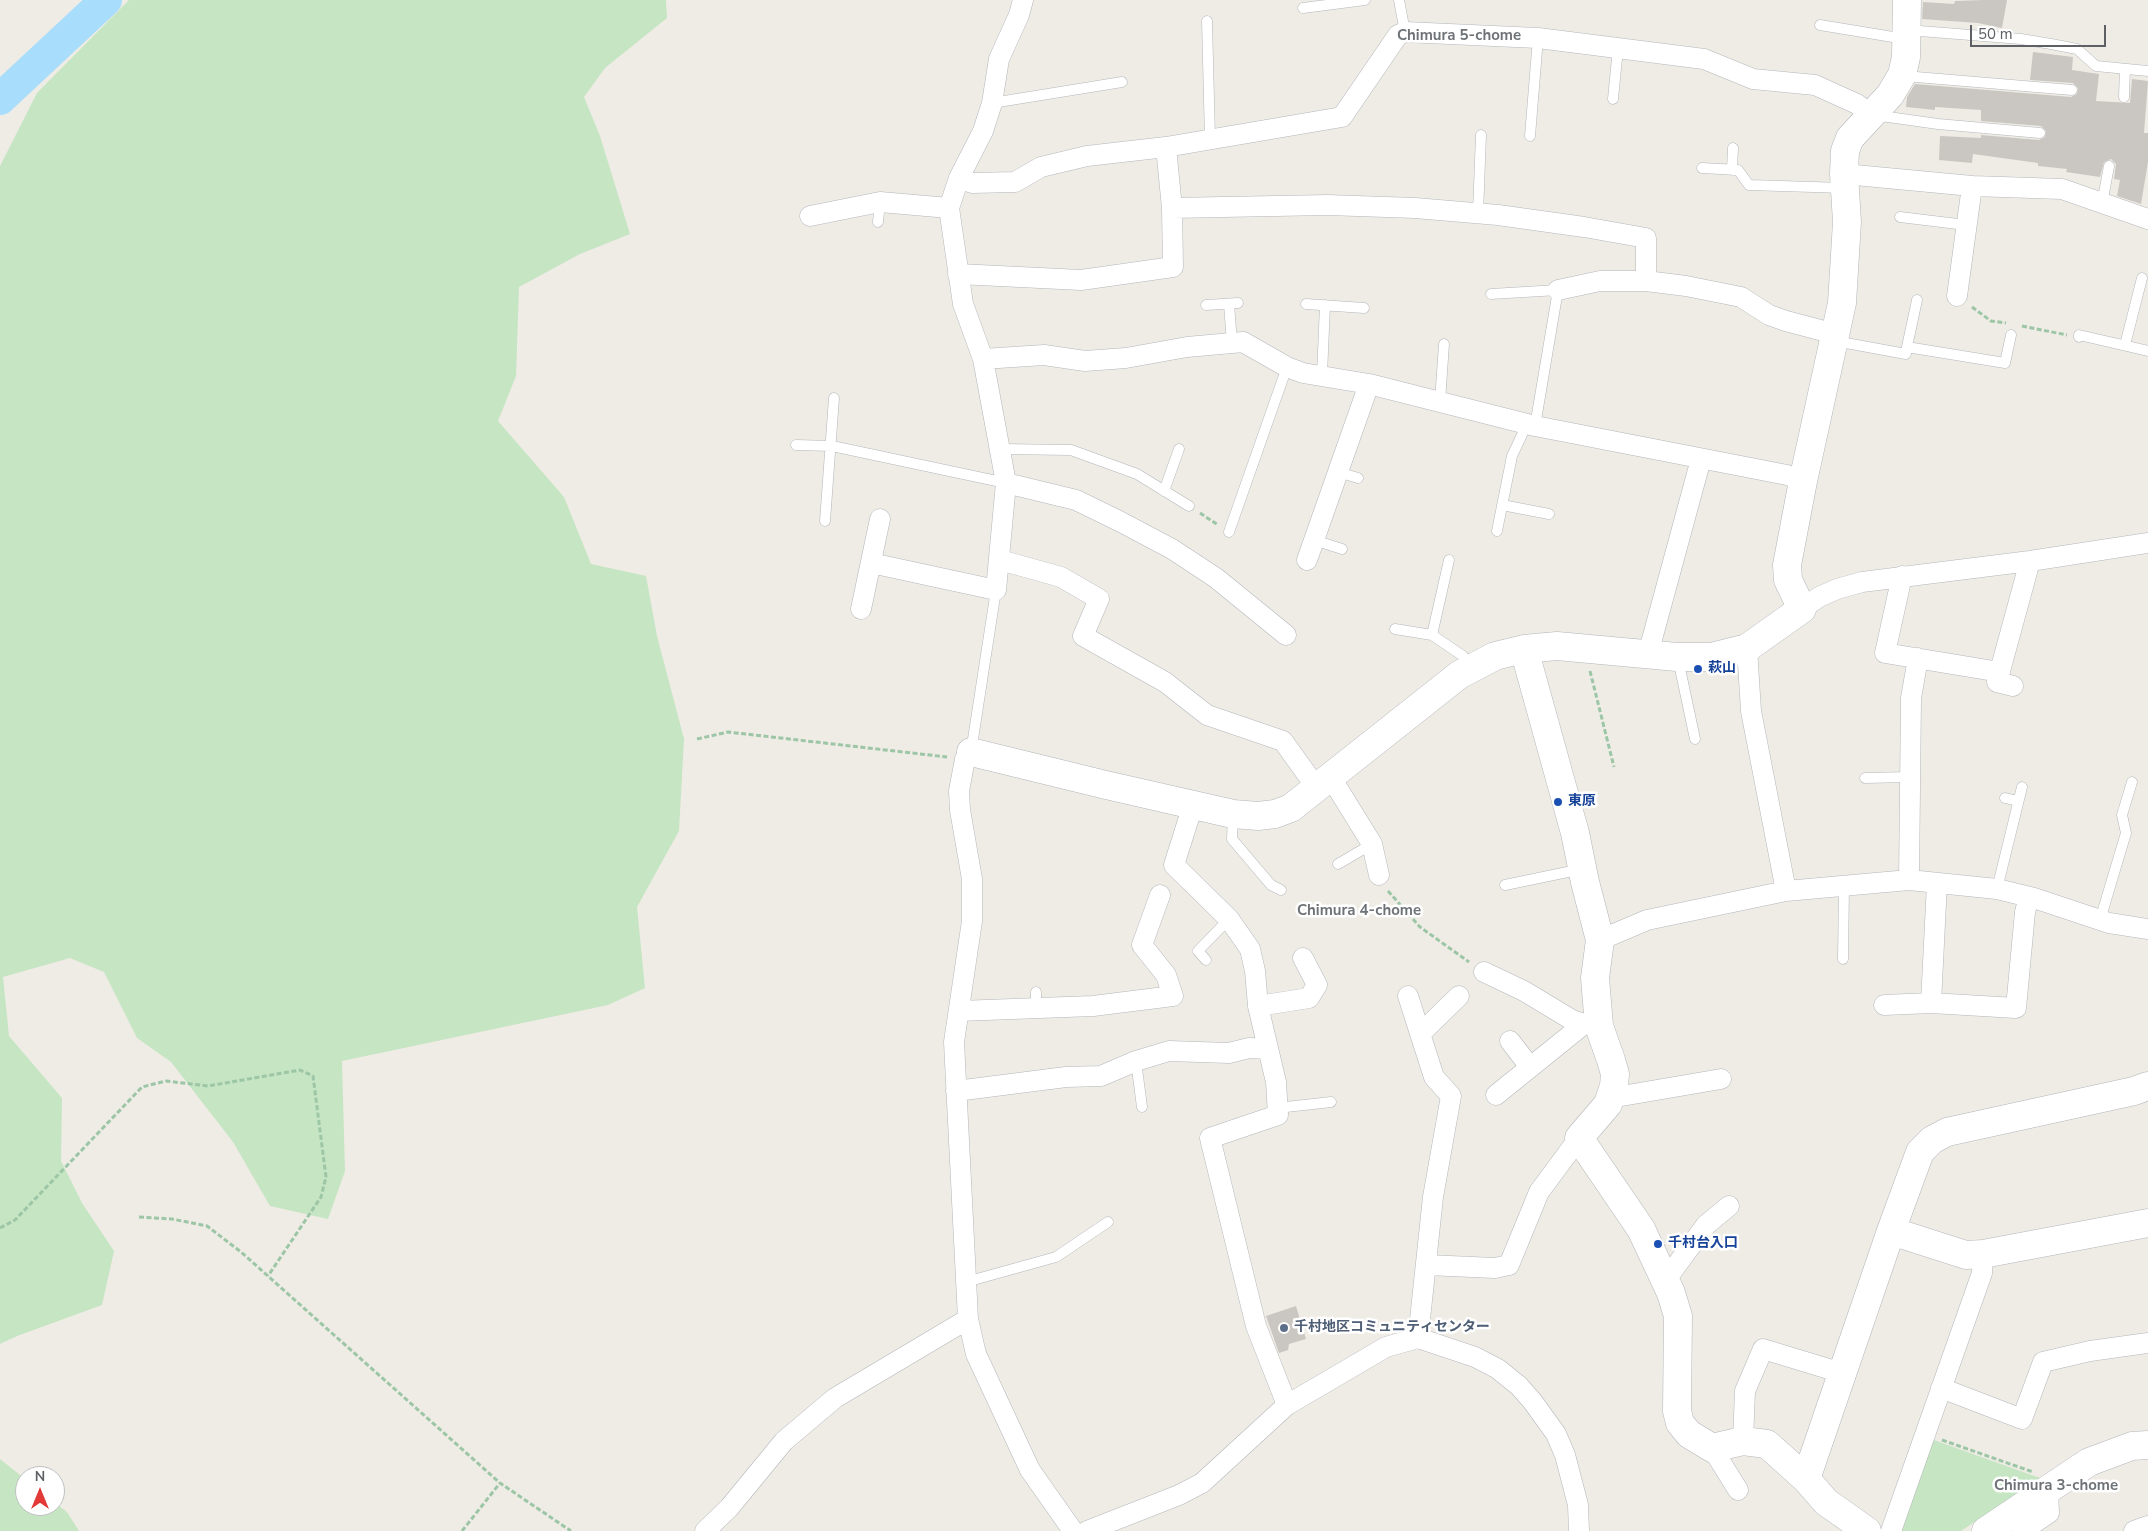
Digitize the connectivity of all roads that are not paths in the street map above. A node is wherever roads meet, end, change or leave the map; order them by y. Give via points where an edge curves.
1 (1023, 0) edge
2 (1365, 0) edge
3 (1399, 0) edge
4 (1907, 0) edge
5 (1344, 1) edge
6 (1303, 8) dead end
7 (1206, 21) dead end
8 (1820, 25) dead end
9 (1404, 32) junction
10 (1907, 35) junction
11 (1538, 38) junction
12 (1618, 48) junction
13 (2125, 68) junction
14 (2148, 71) edge
15 (1902, 76) junction
16 (1122, 82) dead end
17 (2072, 90) dead end
18 (2124, 97) dead end
19 (1613, 99) dead end
20 (992, 103) junction
21 (1871, 115) junction
22 (2040, 133) dead end
23 (1482, 135) dead end
24 (1530, 136) dead end
25 (1210, 139) junction
26 (1166, 147) junction
27 (1733, 148) dead end
28 (2109, 166) dead end
29 (1702, 168) dead end
30 (1732, 170) junction
31 (960, 178) junction
32 (1844, 181) junction
33 (1972, 186) junction
34 (880, 202) junction
35 (2102, 204) junction
36 (949, 208) junction
37 (1172, 208) junction
38 (1478, 213) junction
39 (810, 216) dead end
40 (1900, 217) dead end
41 (2148, 219) edge
42 (878, 222) dead end
43 (1966, 225) junction
44 (958, 274) junction
45 (2142, 278) dead end
46 (1646, 281) junction
47 (1558, 290) junction
48 (1491, 294) dead end
49 (1957, 296) dead end
50 (1917, 300) dead end
51 (1306, 304) dead end
52 (1206, 305) dead end
53 (1325, 305) junction
54 (1364, 308) dead end
55 (2011, 335) dead end
56 (1835, 337) junction
57 (2079, 337) dead end
58 (1232, 343) junction
59 (1444, 344) dead end
60 (2126, 345) junction
61 (1907, 347) junction
62 (2148, 351) edge
63 (983, 359) junction
64 (1287, 368) junction
65 (1322, 375) junction
66 (1369, 384) junction
67 (834, 398) dead end
68 (1440, 401) junction
69 (1531, 425) junction
70 (796, 445) dead end
71 (832, 446) junction
72 (1000, 449) junction
73 (1178, 449) dead end
74 (1701, 459) junction
75 (1338, 472) junction
76 (1358, 478) dead end
77 (1803, 481) junction
78 (1006, 484) junction
79 (1164, 491) junction
80 (1502, 505) junction
81 (1189, 506) road end
82 (1549, 514) dead end
83 (880, 519) dead end
84 (825, 521) dead end
85 (1497, 531) dead end
86 (1229, 532) road end
87 (1314, 540) junction
88 (2148, 543) edge
89 (1342, 549) dead end
90 (1000, 560) junction
91 (1306, 560) dead end
92 (1449, 560) dead end
93 (2030, 561) junction
94 (871, 563) junction
95 (1902, 576) junction
96 (996, 590) junction
97 (861, 609) dead end
98 (1802, 609) junction
99 (1395, 629) dead end
100 (1286, 635) dead end
101 (1432, 635) junction
102 (1747, 648) junction
103 (1524, 649) junction
104 (1648, 654) junction
105 (1678, 657) junction
106 (1918, 658) junction
107 (1472, 666) junction
108 (1694, 738) dead end
109 (968, 755) junction
110 (1910, 777) junction
111 (1865, 778) dead end
112 (1323, 782) junction
113 (2132, 782) dead end
114 (2022, 787) dead end
115 (2005, 798) dead end
116 (2018, 801) junction
117 (1193, 805) junction
118 (1233, 814) junction
119 (1372, 844) junction
120 (1338, 864) dead end
121 (1582, 869) junction
122 (1261, 873) junction
123 (1379, 875) road end
124 (1250, 879) dead end
125 (1909, 880) junction
126 (1937, 883) junction
127 (1504, 884) dead end
128 (1844, 886) junction
129 (1997, 889) junction
130 (1281, 890) dead end
131 (1786, 891) junction
132 (1160, 895) dead end
133 (2030, 897) junction
134 (1229, 919) junction
135 (2100, 920) junction
136 (2148, 929) edge
137 (1600, 940) junction
138 (1843, 959) dead end
139 (1206, 960) dead end
140 (1312, 965) dead end
141 (1484, 972) road end
142 (1408, 996) dead end
143 (1459, 996) dead end
144 (1931, 1003) junction
145 (1884, 1005) dead end
146 (1258, 1006) junction
147 (959, 1012) junction
148 (1591, 1022) junction
149 (1420, 1034) junction
150 (1510, 1041) dead end
151 (1268, 1049) junction
152 (1136, 1061) junction
153 (1530, 1067) junction
154 (1721, 1079) dead end
155 (2148, 1086) edge
156 (956, 1091) junction
157 (1496, 1095) dead end
158 (1610, 1098) junction
159 (1331, 1102) dead end
160 (1142, 1107) dead end
161 (1277, 1108) junction
162 (1579, 1138) junction
163 (1728, 1206) dead end
164 (1108, 1222) dead end
165 (2148, 1222) edge
166 (1890, 1231) junction
167 (1983, 1254) junction
168 (1427, 1265) junction
169 (1665, 1281) junction
170 (966, 1282) junction
171 (968, 1319) junction
172 (1418, 1338) junction
173 (2148, 1343) edge
174 (1842, 1373) junction
175 (1941, 1388) junction
176 (1287, 1405) junction
177 (1743, 1441) junction
178 (2148, 1445) edge
179 (1712, 1448) junction
180 (1806, 1478) junction
181 (2053, 1485) junction
182 (1738, 1490) dead end
183 (2148, 1526) edge
184 (705, 1531) edge
185 (1073, 1531) edge
186 (1087, 1531) edge
187 (1579, 1531) edge
188 (1867, 1531) edge
189 (1891, 1531) edge
190 (1986, 1531) edge
191 (2022, 1531) edge
192 (2134, 1531) edge

1 - 20 street via 999,59
2 - 5 lane
3 - 9 lane
4 - 10 street
5 - 6 lane
7 - 25 lane
8 - 10 lane
9 - 11 street
9 - 25 street via 1398,35 1342,117
10 - 13 lane via 2051,44 2077,50 2096,66
10 - 15 street
11 - 12 street
11 - 24 lane
12 - 19 lane
12 - 21 street via 1704,59 1753,78 1815,86 1856,104
13 - 14 lane
13 - 18 lane
15 - 17 lane
15 - 21 street
16 - 20 lane
20 - 31 street via 983,131
21 - 22 lane
21 - 32 street via 1850,138 1845,151
23 - 38 lane
25 - 26 street
26 - 31 street via 1087,156 1041,167 1014,182 972,183
26 - 37 street
27 - 30 lane
28 - 35 lane
29 - 30 lane
30 - 32 lane via 1738,170 1749,185
31 - 36 street
32 - 33 street
32 - 56 street via 1846,266
33 - 35 street via 2062,189
33 - 43 street
34 - 36 street
34 - 39 street
34 - 42 lane
35 - 41 street
36 - 44 street
37 - 38 street via 1327,205
37 - 44 street via 1173,267 1081,280
38 - 46 street via 1646,238
40 - 43 lane
43 - 49 street
44 - 63 street via 963,304
45 - 60 lane
46 - 47 street via 1600,280
46 - 56 street via 1741,297 1778,318
47 - 48 lane
47 - 69 lane
50 - 61 lane
51 - 53 lane
52 - 58 lane via 1234,304
53 - 54 lane
53 - 65 lane
55 - 61 lane via 2005,363
56 - 61 lane via 1906,354
56 - 77 street
57 - 60 lane
58 - 63 street via 1126,358 1085,360 1044,355
58 - 64 street via 1242,342
59 - 68 lane
60 - 62 lane
63 - 72 street
64 - 65 street
64 - 86 lane
65 - 66 street
66 - 68 street
66 - 75 street
67 - 71 lane
68 - 69 street
69 - 74 street
69 - 80 lane via 1512,456
70 - 71 lane
71 - 78 lane
71 - 84 lane
72 - 78 street
72 - 79 lane via 1071,450 1137,474
73 - 79 lane
74 - 77 street
74 - 104 street
75 - 76 lane
75 - 87 street
77 - 98 street via 1787,565 1788,580
78 - 90 street
78 - 100 street via 1076,500 1122,522 1216,578
79 - 81 lane
80 - 82 lane
80 - 85 lane
83 - 94 street
87 - 89 lane
87 - 91 street
88 - 93 street
90 - 96 street
90 - 112 street via 1061,577 1099,599 1083,636 1165,682 1207,715 1284,741
92 - 101 lane
93 - 95 street
93 - 106 street via 2006,679
94 - 96 street
94 - 97 street
95 - 98 street via 1837,589
95 - 106 street via 1885,652
96 - 109 lane
98 - 102 street
99 - 101 lane
101 - 107 lane
102 - 105 street via 1711,657
102 - 131 street via 1751,711
103 - 104 street via 1557,646
103 - 107 street
103 - 121 street via 1576,833
104 - 105 street
105 - 108 lane
106 - 110 street via 1911,698 1919,744
107 - 112 street
109 - 117 street
109 - 147 street via 960,791 960,810 972,879 972,921
110 - 111 lane
110 - 125 street
112 - 118 street via 1291,808 1275,814
112 - 119 street
113 - 135 lane via 2118,814 2126,833
114 - 116 lane
115 - 116 lane
116 - 129 lane
117 - 118 street
117 - 134 street via 1174,864
118 - 122 lane via 1232,839
119 - 120 lane
119 - 123 street
121 - 127 lane
121 - 137 street
122 - 124 lane
122 - 130 lane via 1271,885
125 - 126 street
125 - 128 street
126 - 129 street
126 - 144 street
128 - 131 street
128 - 138 lane
129 - 133 street
131 - 137 street via 1647,920
132 - 147 street via 1142,945 1166,975 1173,996 1093,1006 1036,1000
133 - 135 street
133 - 144 street via 2025,912 2016,1008
134 - 139 lane via 1198,950
134 - 146 street via 1250,949
135 - 136 street
137 - 148 street
140 - 146 street via 1317,985 1309,998
141 - 148 street via 1572,1020
142 - 149 street
143 - 149 street
144 - 145 street
146 - 151 street
147 - 156 street via 954,1042
148 - 153 street
148 - 158 street via 1615,1074
149 - 168 street via 1434,1077 1451,1096 1433,1197
150 - 153 street
151 - 152 street via 1249,1048 1229,1053 1169,1051
151 - 161 street via 1276,1082
152 - 156 street via 1101,1076 1066,1077
152 - 160 lane
153 - 157 street
154 - 158 street
155 - 166 street via 1947,1132 1932,1140 1914,1164
156 - 170 street
158 - 162 street
159 - 161 lane
161 - 176 street via 1278,1115 1210,1138 1256,1326
162 - 168 street via 1540,1192 1509,1265 1495,1268
162 - 169 street via 1641,1229
163 - 169 street via 1706,1225
164 - 170 lane via 1056,1257
165 - 167 street
166 - 167 street via 1966,1255
166 - 174 street
167 - 175 street via 1982,1274
168 - 172 street
169 - 179 street via 1678,1316 1677,1411 1680,1423 1689,1434
170 - 171 street
171 - 184 street via 835,1398 784,1441 730,1508
171 - 185 street via 976,1354 1030,1470
172 - 176 street via 1386,1347
172 - 187 street via 1475,1357 1498,1369 1523,1391 1556,1434 1565,1455 1578,1505
173 - 175 street via 2043,1362 2022,1419
174 - 177 street via 1763,1349 1745,1391
174 - 180 street
175 - 189 street
176 - 186 street via 1202,1483 1179,1496
177 - 179 street
177 - 180 street via 1767,1444
178 - 181 street via 2132,1446 2104,1455
179 - 182 street
180 - 188 street via 1826,1502
181 - 190 street
181 - 191 street via 2049,1513
183 - 192 street

